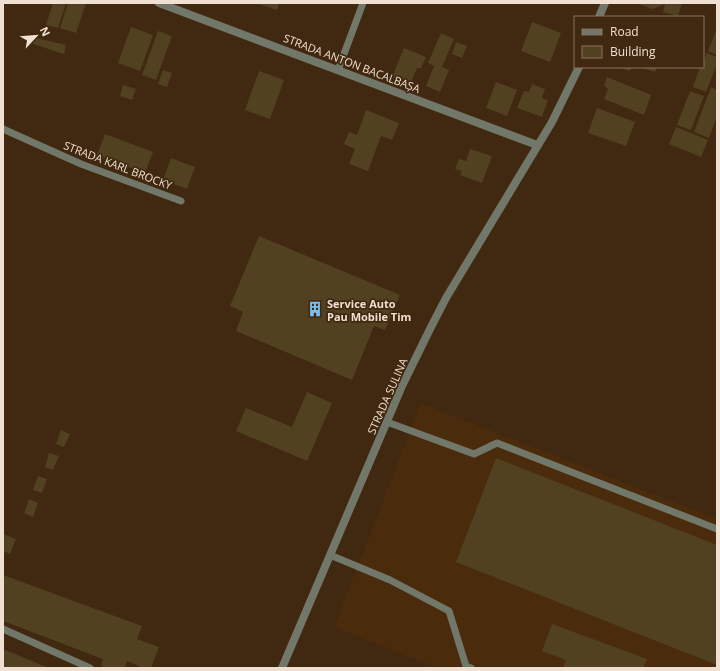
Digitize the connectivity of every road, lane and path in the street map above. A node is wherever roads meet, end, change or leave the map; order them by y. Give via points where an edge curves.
1 (159, 3) edge
2 (363, 3) edge
3 (605, 3) edge
4 (599, 16) edge
5 (579, 68) edge
6 (338, 70) junction
7 (3, 129) edge
8 (537, 145) junction
9 (181, 201) dead end
10 (387, 422) junction
11 (717, 529) edge
12 (330, 555) junction
13 (3, 629) edge
14 (90, 668) edge
15 (282, 668) edge
16 (471, 668) edge

1 - 6 street, STRADA ANTON BACALBAȘA
2 - 6 lane
3 - 4 street
5 - 8 street, STRADA SULINA via 562,103
6 - 8 street, STRADA ANTON BACALBAȘA
7 - 9 lane, STRADA KARL BROCKY via 81,164
8 - 10 street, STRADA SULINA via 446,298
10 - 11 lane via 474,454 497,443
10 - 12 street, STRADA SULINA
12 - 15 street, STRADA SULINA
12 - 16 lane via 390,580 449,611 466,666
13 - 14 lane

